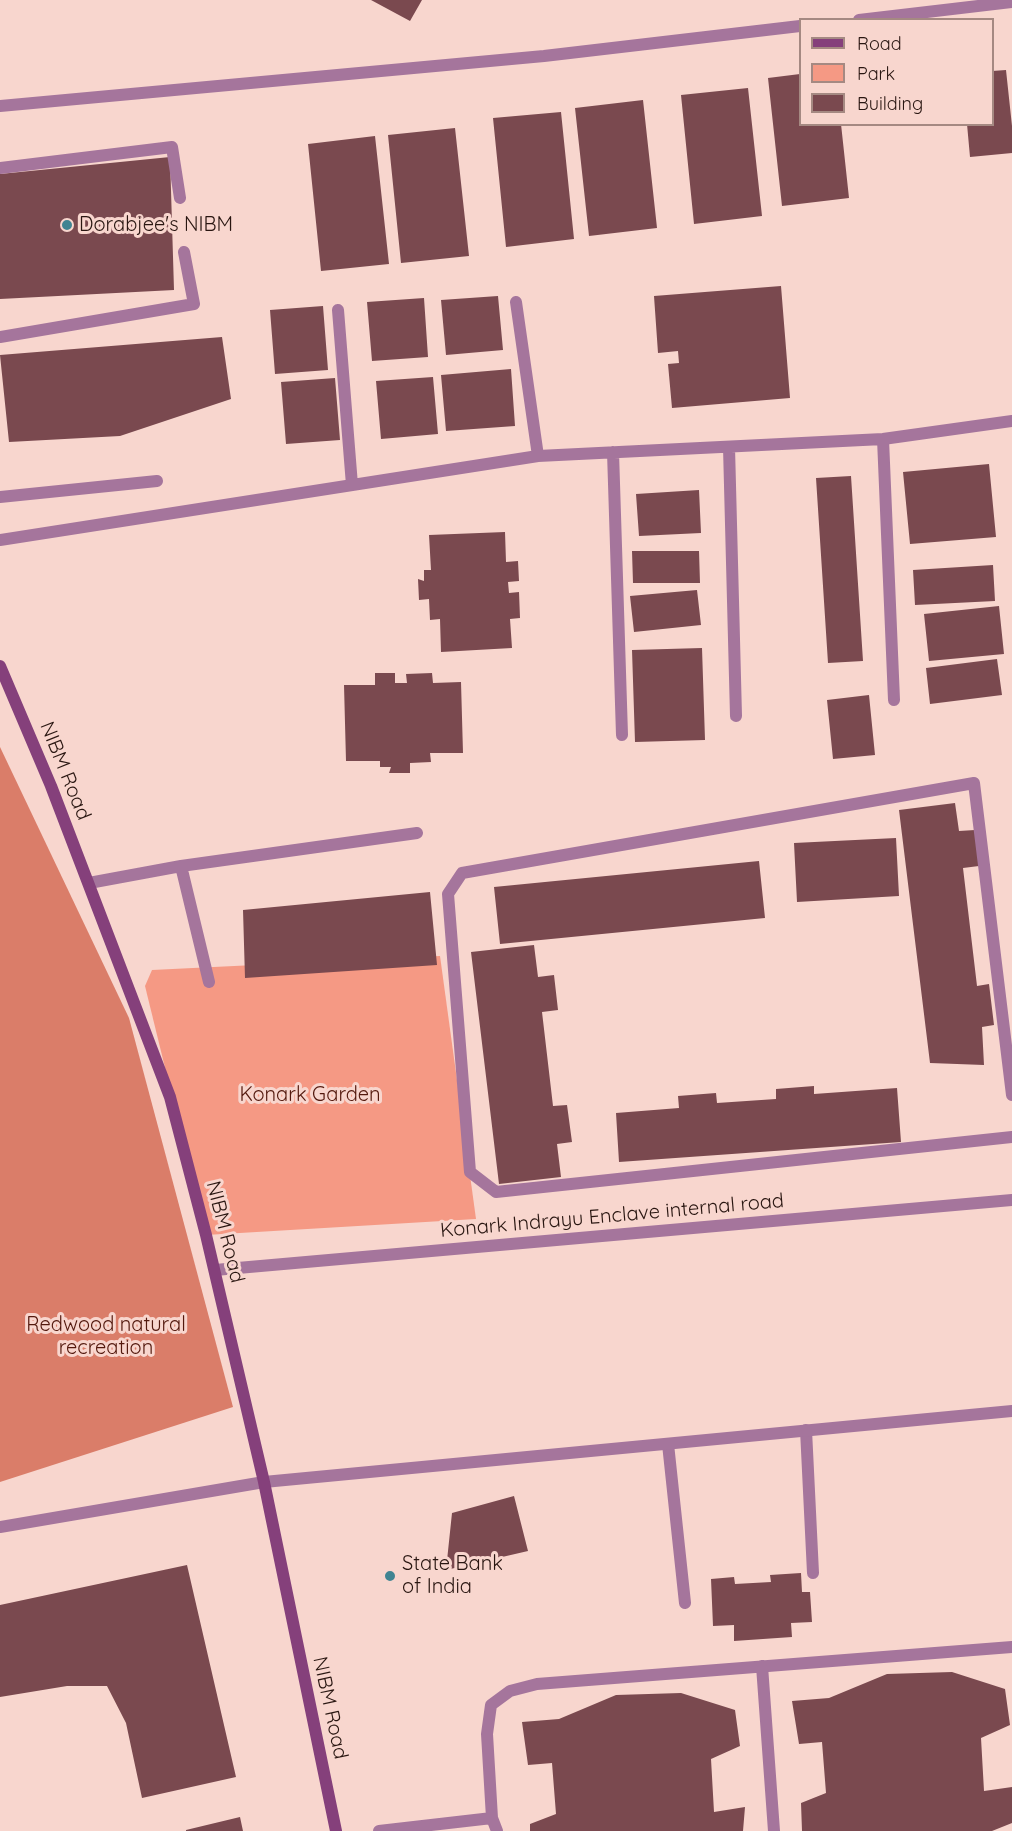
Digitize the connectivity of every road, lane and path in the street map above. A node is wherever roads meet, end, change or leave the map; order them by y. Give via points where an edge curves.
1 (1012, 2) edge
2 (876, 18) edge
3 (799, 26) edge
4 (0, 106) edge
5 (0, 168) edge
6 (180, 198) dead end
7 (184, 252) dead end
8 (516, 302) dead end
9 (338, 310) dead end
10 (0, 337) edge
11 (1012, 421) edge
12 (883, 439) junction
13 (729, 447) junction
14 (613, 452) junction
15 (538, 456) junction
16 (157, 481) dead end
17 (352, 485) junction
18 (0, 497) edge
19 (0, 540) edge
20 (0, 666) edge
21 (894, 700) dead end
22 (736, 716) dead end
23 (622, 735) dead end
24 (417, 833) dead end
25 (181, 866) junction
26 (89, 883) junction
27 (209, 982) dead end
28 (1012, 1095) edge
29 (1012, 1137) edge
30 (1012, 1200) edge
31 (215, 1270) junction
32 (1012, 1411) edge
33 (806, 1430) junction
34 (668, 1444) junction
35 (264, 1482) junction
36 (0, 1527) edge
37 (813, 1573) dead end
38 (685, 1603) dead end
39 (1012, 1647) edge
40 (762, 1666) junction
41 (492, 1818) junction
42 (336, 1831) edge
43 (379, 1831) edge
44 (497, 1831) edge
45 (774, 1831) edge

1 - 2 street
3 - 4 street via 544,56
5 - 6 street via 172,147
7 - 10 street via 194,304
8 - 15 street
9 - 17 street
11 - 12 street
12 - 13 street
12 - 21 street
13 - 14 street
13 - 22 street
14 - 15 street
14 - 23 street
15 - 17 street
16 - 18 street
17 - 19 street
20 - 26 main road, NIBM Road
24 - 25 street
25 - 26 street
25 - 27 street
26 - 31 main road, NIBM Road via 170,1097
28 - 29 street via 974,783 462,873 448,894 470,1172 496,1192
30 - 31 street, Konark Indrayu Enclave internal road
31 - 35 main road, NIBM Road
32 - 33 street
33 - 34 street
33 - 37 street
34 - 35 street
34 - 38 street
35 - 36 street
35 - 42 main road, NIBM Road
39 - 40 street
40 - 41 street via 537,1684 510,1691 491,1705 487,1734
40 - 45 street
41 - 43 street
41 - 44 street

